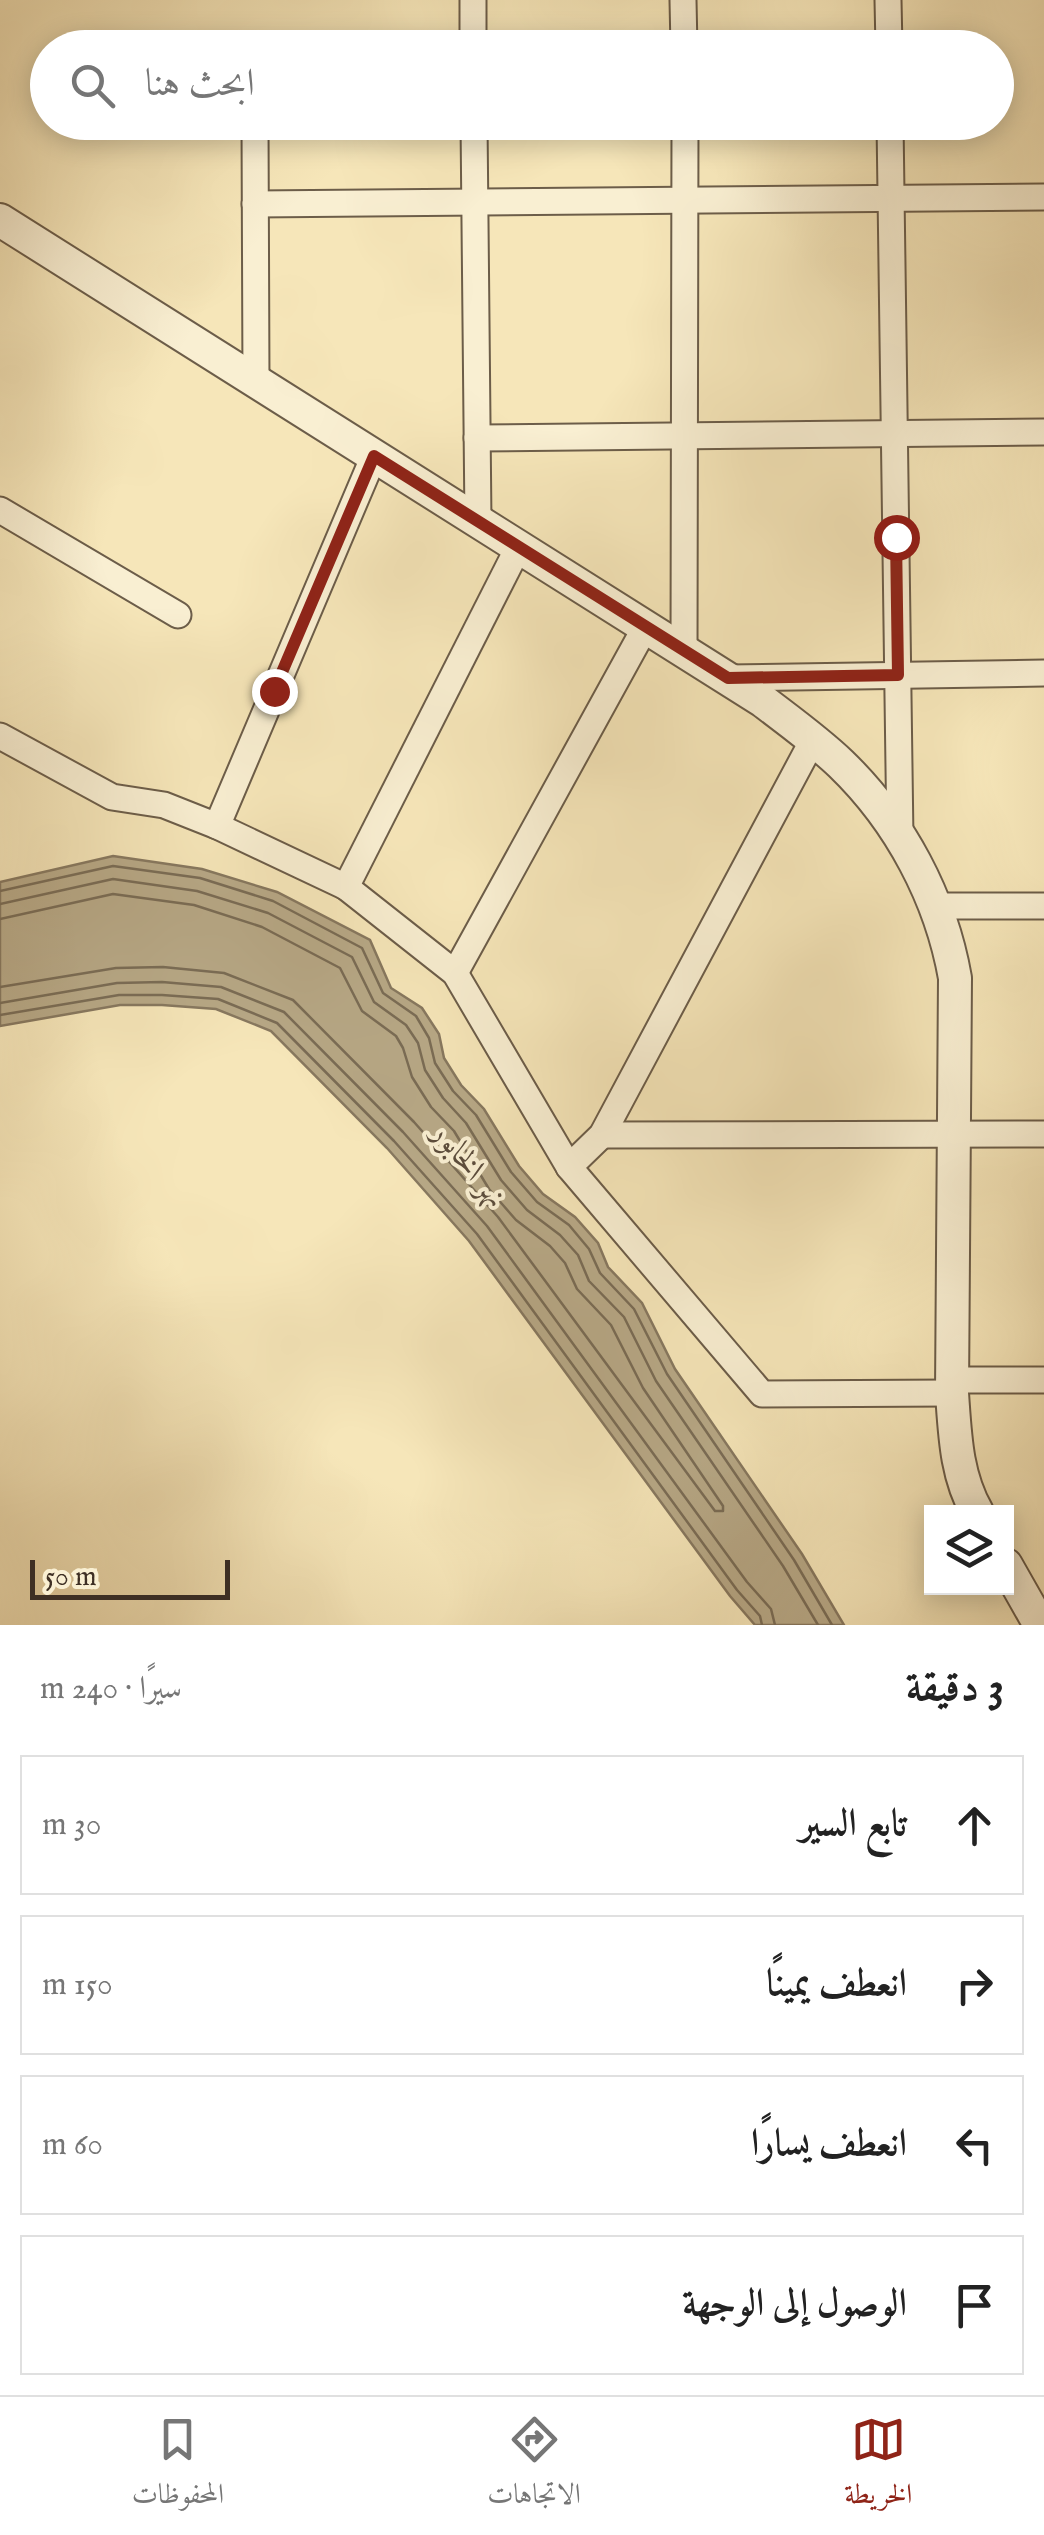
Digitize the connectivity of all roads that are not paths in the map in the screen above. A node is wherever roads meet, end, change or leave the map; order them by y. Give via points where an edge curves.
1 (472, 0) edge
2 (683, 0) edge
3 (888, 0) edge
4 (473, 30) edge
5 (684, 30) edge
6 (889, 30) edge
7 (255, 140) edge
8 (474, 140) edge
9 (685, 140) edge
10 (890, 140) edge
11 (1044, 197) edge
12 (891, 198) junction
13 (686, 200) junction
14 (475, 202) junction
15 (256, 204) junction
16 (0, 220) edge
17 (256, 382) junction
18 (1044, 432) edge
19 (894, 433) junction
20 (684, 436) junction
21 (477, 438) junction
22 (374, 456) junction
23 (0, 510) edge
24 (478, 522) junction
25 (519, 546) junction
26 (178, 615) dead end
27 (646, 626) junction
28 (684, 650) junction
29 (1044, 672) edge
30 (898, 675) junction
31 (728, 678) junction
32 (0, 736) edge
33 (813, 740) junction
34 (217, 826) junction
35 (900, 840) junction
36 (346, 887) junction
37 (936, 906) junction
38 (1044, 906) edge
39 (455, 974) junction
40 (955, 1134) junction
41 (1044, 1134) edge
42 (602, 1135) junction
43 (569, 1167) junction
44 (1044, 1380) edge
45 (952, 1386) junction
46 (973, 1505) edge
47 (1014, 1579) edge
48 (1040, 1625) edge

1 - 4 street
2 - 5 street
3 - 6 street
7 - 15 street
8 - 14 street
9 - 13 street
10 - 12 street
11 - 12 street
12 - 13 street
12 - 19 street
13 - 14 street
13 - 20 street
14 - 15 street
14 - 21 street
15 - 17 street
16 - 17 street
17 - 22 street
18 - 19 street
19 - 20 street
19 - 30 street
20 - 21 street
20 - 28 street
21 - 24 street
22 - 24 street
22 - 34 street
23 - 26 street
24 - 25 street
25 - 27 street
25 - 36 street
27 - 28 street
27 - 39 street
28 - 31 street
29 - 30 street
30 - 31 street
30 - 35 street
31 - 33 street
32 - 34 street via 112,796 164,805
33 - 35 street via 842,765
33 - 42 street
34 - 36 street
35 - 37 street
36 - 39 street
37 - 38 street
37 - 40 street via 954,978
39 - 43 street
40 - 41 street
40 - 42 street
40 - 45 street
42 - 43 street
43 - 45 street via 762,1394
44 - 45 street
45 - 46 street via 957,1459
47 - 48 street

